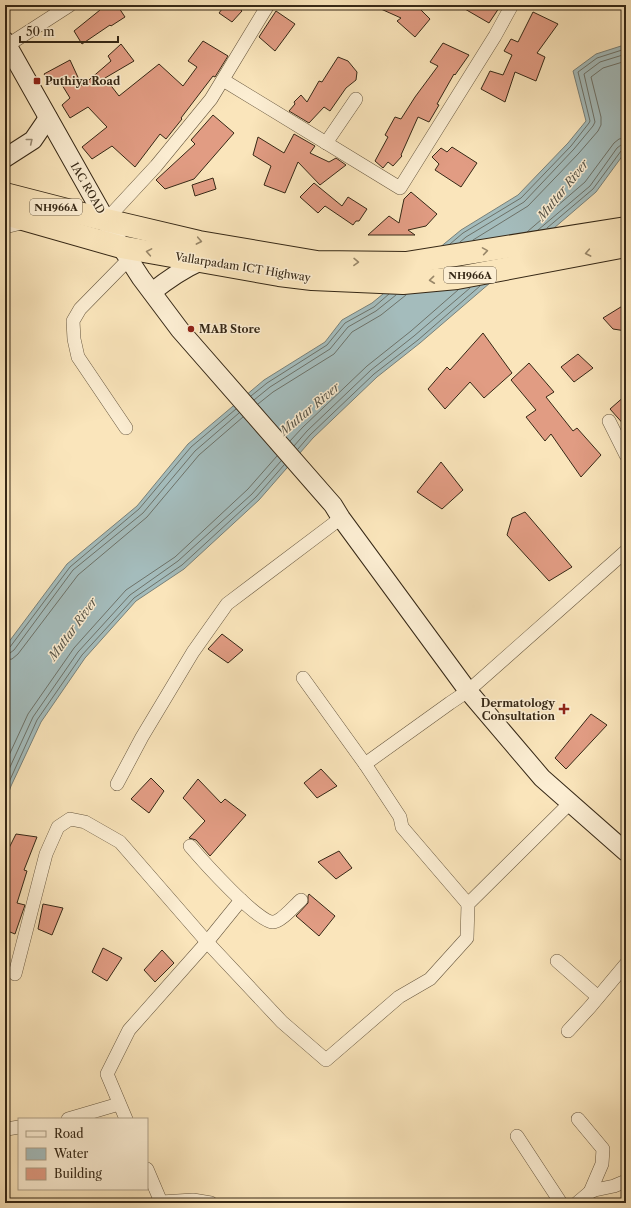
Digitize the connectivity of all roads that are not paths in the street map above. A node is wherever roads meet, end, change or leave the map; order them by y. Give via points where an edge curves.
1 (70, 5) edge
2 (268, 5) edge
3 (512, 5) edge
4 (7, 43) edge
5 (223, 80) junction
6 (356, 99) dead end
7 (48, 118) junction
8 (326, 143) junction
9 (5, 158) edge
10 (5, 194) edge
11 (5, 214) edge
12 (106, 220) junction
13 (29, 221) junction
14 (5, 227) edge
15 (626, 228) edge
16 (626, 246) edge
17 (125, 253) junction
18 (201, 261) junction
19 (314, 270) junction
20 (152, 292) junction
21 (609, 421) dead end
22 (126, 428) dead end
23 (626, 454) edge
24 (337, 511) junction
25 (626, 552) edge
26 (303, 678) dead end
27 (468, 691) junction
28 (365, 764) junction
29 (117, 784) dead end
30 (570, 803) junction
31 (190, 846) dead end
32 (626, 852) edge
33 (241, 900) junction
34 (301, 900) dead end
35 (468, 904) junction
36 (207, 942) junction
37 (557, 962) dead end
38 (626, 964) edge
39 (15, 974) dead end
40 (598, 997) junction
41 (568, 1031) dead end
42 (119, 1104) junction
43 (71, 1118) edge
44 (126, 1118) edge
45 (578, 1119) dead end
46 (517, 1136) dead end
47 (148, 1172) edge
48 (626, 1181) edge
49 (590, 1192) junction
50 (160, 1203) edge
51 (211, 1203) edge
52 (562, 1203) edge
53 (577, 1203) edge

1 - 4 street
2 - 5 street
3 - 8 street via 400,188
4 - 7 main road, IAC ROAD
5 - 8 street
5 - 12 street via 211,99 156,166
6 - 8 street
9 -> 7 main road via 33,140
7 - 12 main road, IAC ROAD
10 - 12 highway, Vallarpadam ICT Highway / NH966A
11 - 13 highway, Vallarpadam ICT Highway / NH966A
12 - 17 main road, IAC ROAD
12 -> 19 highway, Vallarpadam ICT Highway / NH966A
13 - 14 street
13 - 17 highway, Vallarpadam ICT Highway / NH966A
19 -> 15 highway, Vallarpadam ICT Highway / NH966A via 406,263
16 -> 19 highway, Vallarpadam ICT Highway / NH966A via 457,278 403,283
18 -> 17 highway, Vallarpadam ICT Highway / NH966A
17 - 20 main road, IAC ROAD
17 - 22 street via 73,321 78,357
18 - 19 highway, Vallarpadam ICT Highway / NH966A via 279,275
18 - 20 main road
20 - 24 main road, IAC ROAD via 180,330
21 - 23 street
24 - 27 main road, IAC ROAD
24 - 29 street via 227,604 193,652
25 - 27 street
26 - 28 street
27 - 28 street
27 - 30 main road, IAC ROAD via 542,778
28 - 35 street via 400,817 402,827
30 - 32 main road, IAC ROAD
30 - 35 street
31 - 33 street
33 - 34 street via 262,918 272,922 279,920
33 - 36 street
35 - 36 street via 467,938 430,979 399,997 326,1060 282,1022
36 - 39 street via 120,842 85,822 70,819 58,827 46,854
36 - 42 street via 129,1030 107,1074
37 - 40 street
38 - 40 street
40 - 41 street
42 - 43 street
42 - 44 street
45 - 49 street via 603,1149 602,1164
46 - 52 street
47 - 50 street
48 - 49 street
49 - 53 street
50 - 51 street via 193,1200

